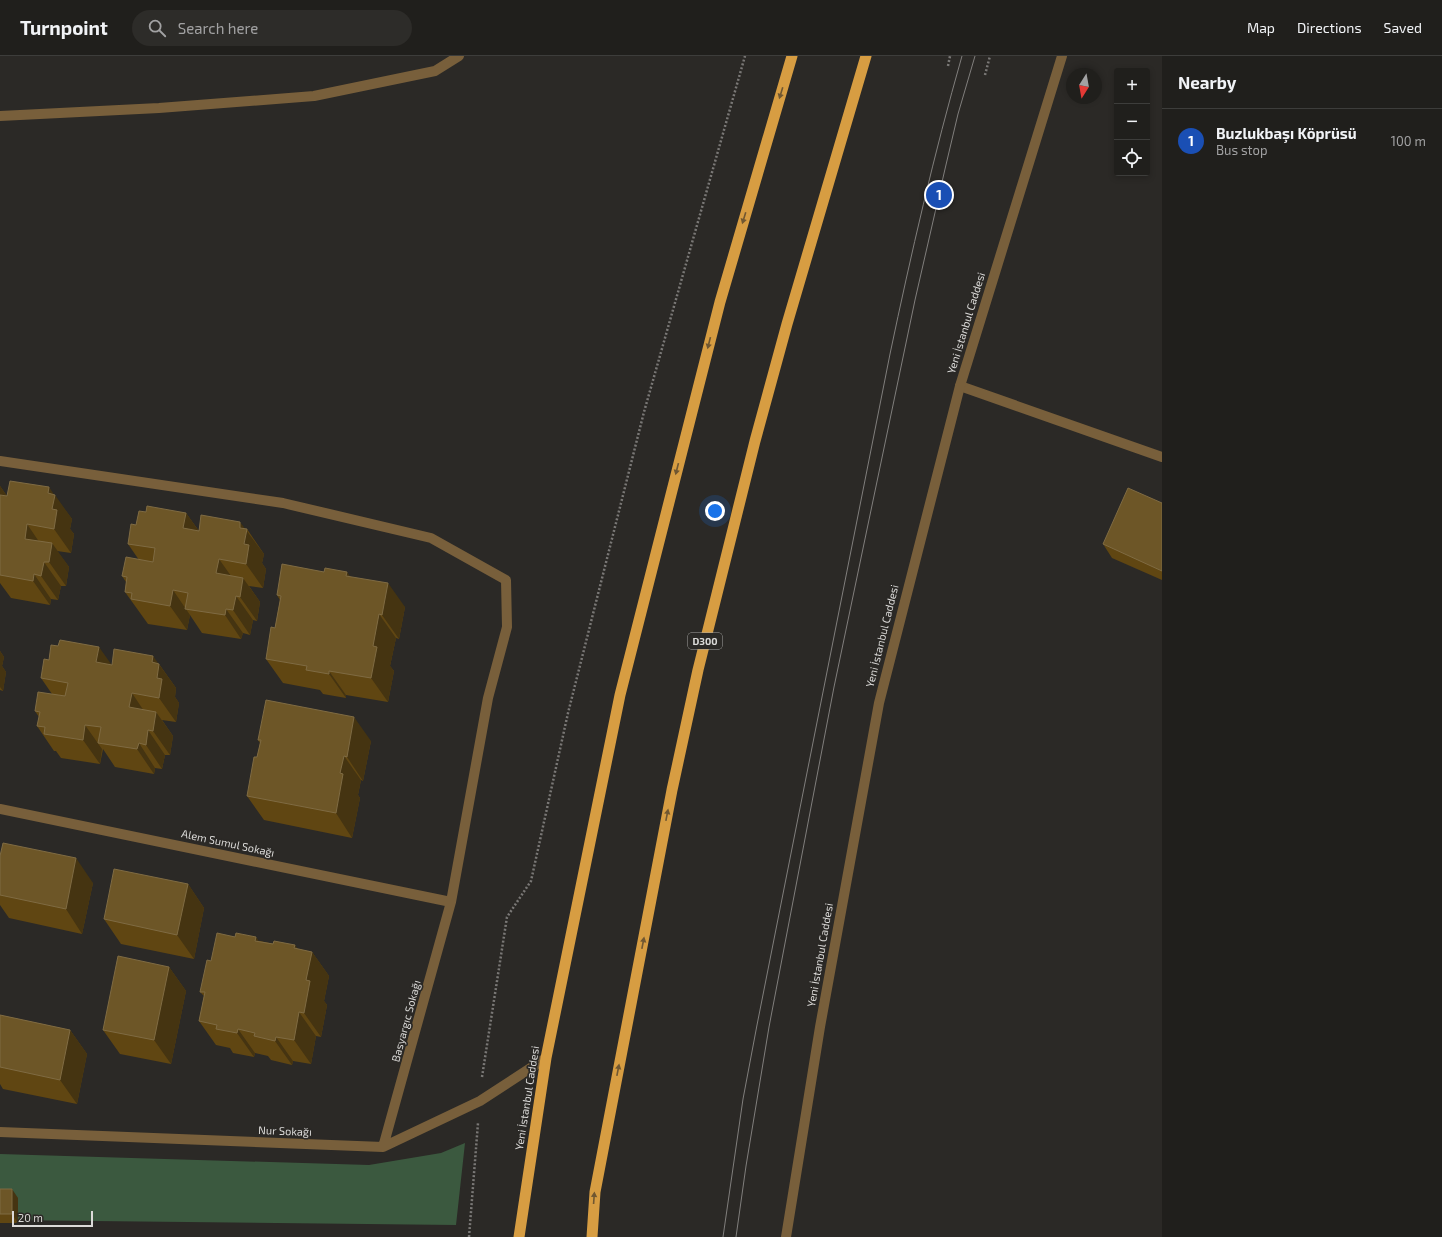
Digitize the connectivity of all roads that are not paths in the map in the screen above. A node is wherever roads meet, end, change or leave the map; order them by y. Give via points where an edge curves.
1 (459, 56) edge
2 (792, 56) edge
3 (866, 56) edge
4 (1062, 56) edge
5 (0, 116) edge
6 (960, 386) junction
7 (1162, 457) edge
8 (0, 461) edge
9 (0, 809) edge
10 (451, 902) junction
11 (546, 1058) junction
12 (0, 1132) edge
13 (383, 1147) junction
14 (518, 1237) edge
15 (592, 1237) edge
16 (786, 1237) edge

1 - 5 street via 435,71 314,96 159,108
2 -> 11 highway, Yeni İstanbul Caddesi via 720,302 620,696
15 -> 3 highway, D300 via 594,1192 672,790 698,670 787,324
4 - 6 street, Yeni İstanbul Caddesi
6 - 7 street
6 - 16 street, Yeni İstanbul Caddesi via 879,703 820,1027
8 - 10 street, Basyargıc Sokağı via 283,503 431,538 506,580 507,627 488,698
9 - 10 street, Alem Sumul Sokağı
10 - 13 street, Basyargıc Sokağı
11 - 13 street, Nur Sokağı via 480,1101
11 - 14 highway, Yeni İstanbul Caddesi
12 - 13 street, Nur Sokağı

